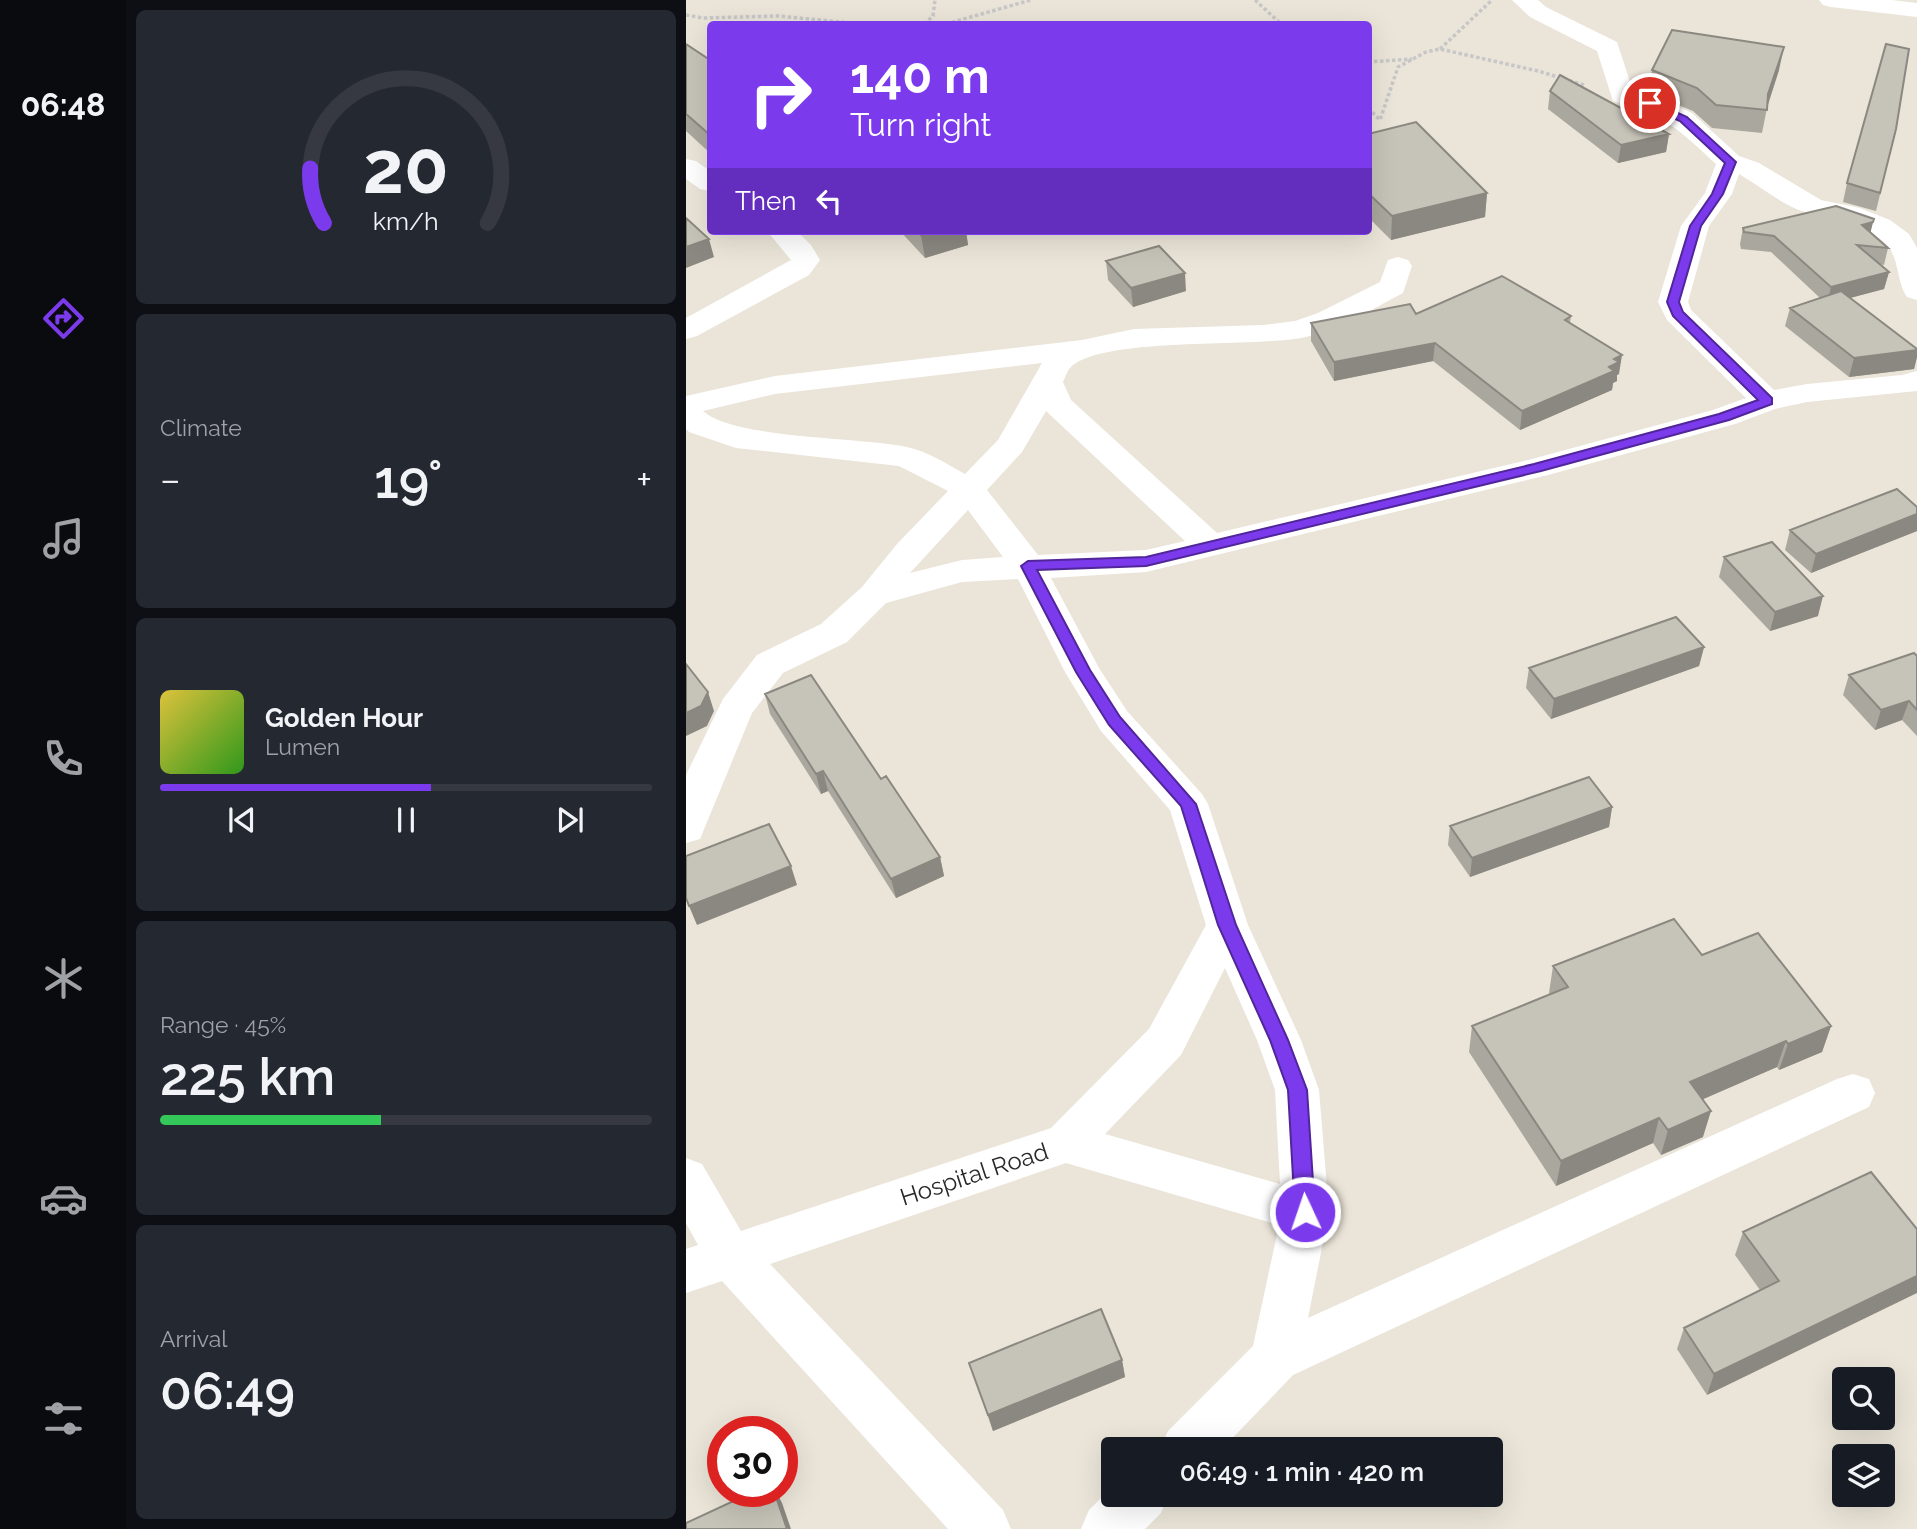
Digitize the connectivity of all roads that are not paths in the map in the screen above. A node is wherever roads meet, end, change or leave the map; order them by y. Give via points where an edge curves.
1 (1524, 0) edge
2 (1831, 0) edge
3 (1917, 10) edge
4 (1730, 162) junction
5 (686, 167) edge
6 (707, 181) edge
7 (785, 235) edge
8 (1398, 266) dead end
9 (1917, 291) edge
10 (686, 330) edge
11 (1087, 348) junction
12 (1917, 380) edge
13 (1047, 382) junction
14 (1767, 401) junction
15 (686, 405) edge
16 (686, 412) edge
17 (969, 489) junction
18 (1210, 545) junction
19 (1028, 566) junction
20 (874, 595) junction
21 (686, 828) edge
22 (1227, 925) junction
23 (1853, 1093) dead end
24 (1066, 1143) junction
25 (686, 1179) edge
26 (1305, 1212) junction
27 (708, 1263) edge
28 (1275, 1358) junction
29 (1198, 1437) edge
30 (1129, 1507) edge
31 (984, 1529) edge
32 (1108, 1529) edge

1 - 4 street via 1538,12 1608,47 1622,96 1683,119
2 - 3 street
4 - 9 street via 1812,206 1880,226 1899,240
4 - 14 street via 1718,194 1695,226 1673,302 1678,314
5 - 6 street
7 - 10 street via 806,260 799,269
8 - 11 street via 1393,287 1300,329 1134,338
11 - 13 street via 1058,361
11 - 15 street via 775,385
12 - 14 street
13 - 17 street via 1011,445
13 - 18 street via 1057,404
14 - 18 street via 1536,468
16 - 17 street via 700,425 736,438 908,457
17 - 19 street
17 - 20 street
18 - 19 street via 1146,561
19 - 20 street via 962,571
19 - 22 street via 1114,721 1188,804
20 - 21 street via 834,633 770,664 736,708
22 - 24 street via 1165,1042
22 - 26 street via 1297,1090
23 - 28 street
24 - 26 street, Hospital Road
24 - 27 street, Hospital Road
25 - 27 street
26 - 28 street
27 - 31 street
28 - 29 street
30 - 32 street

